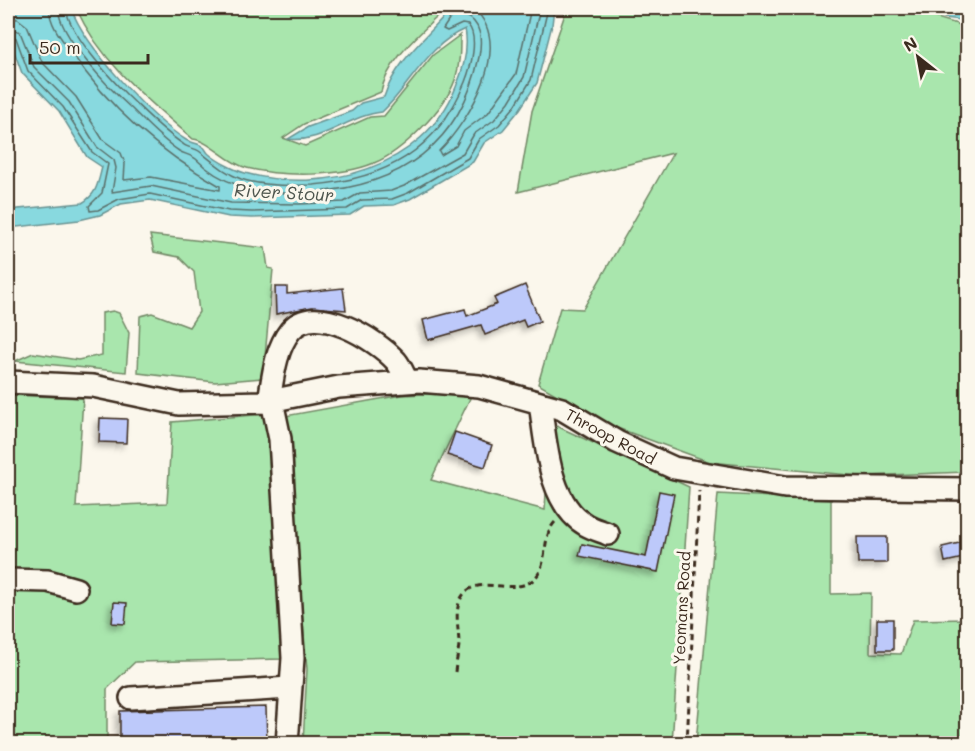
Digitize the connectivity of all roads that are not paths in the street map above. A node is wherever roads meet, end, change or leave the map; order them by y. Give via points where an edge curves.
1 (407, 381) junction
2 (8, 382) edge
3 (271, 401) junction
4 (540, 403) junction
5 (968, 489) edge
6 (608, 534) dead end
7 (8, 580) edge
8 (76, 589) dead end
9 (289, 688) junction
10 (130, 698) dead end
11 (286, 744) edge

1 - 3 street, Throop Road via 339,387
1 - 3 street via 393,358 357,334 330,321 304,321 290,331 281,347 274,367
1 - 4 street, Throop Road via 479,386
2 - 3 street, Throop Road via 93,386 179,404
3 - 9 street via 280,439 292,658
4 - 5 street, Throop Road via 562,409 617,442 674,468 785,487
4 - 6 street via 561,496 586,525
7 - 8 street via 48,581
9 - 10 street
9 - 11 street

